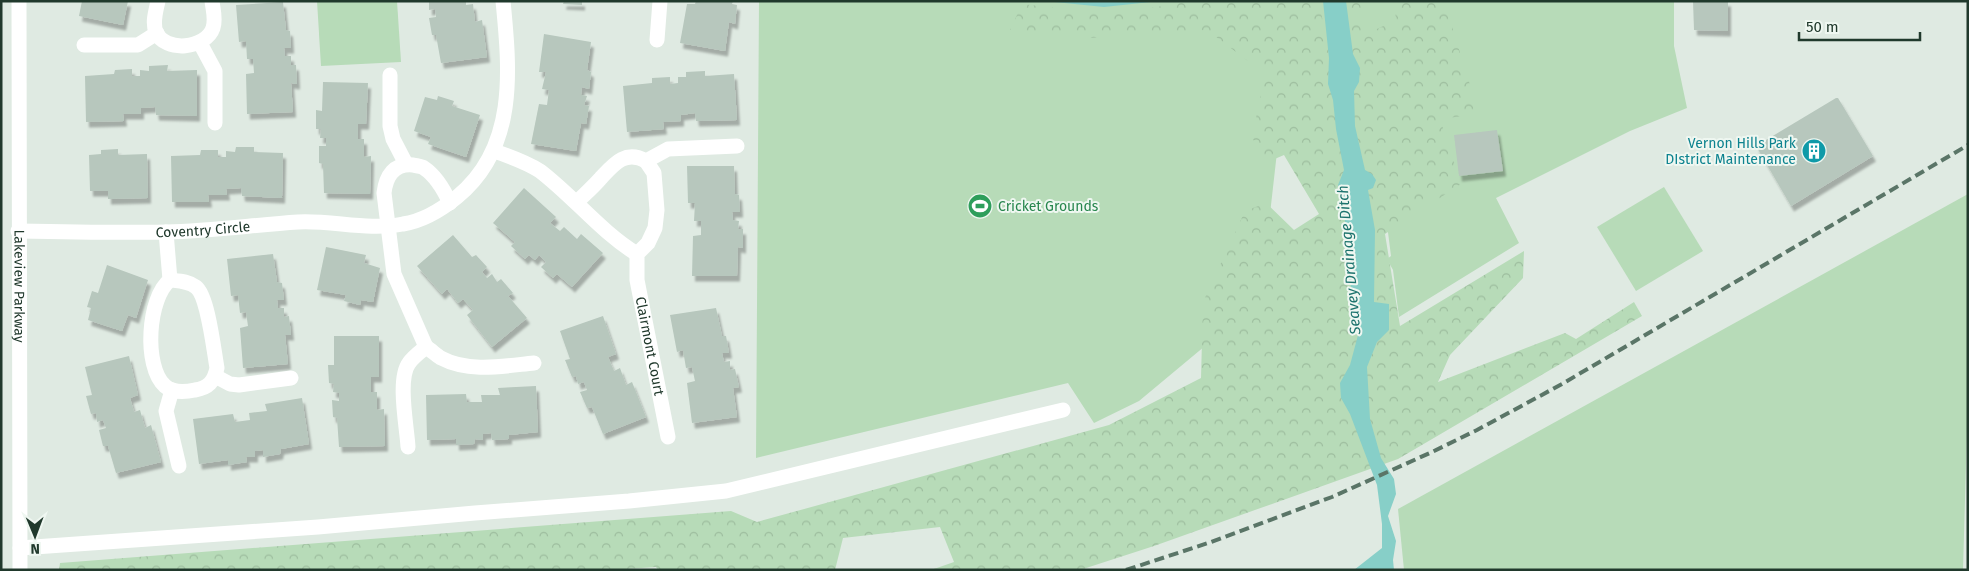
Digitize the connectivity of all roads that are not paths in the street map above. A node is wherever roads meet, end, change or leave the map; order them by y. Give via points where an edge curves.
1 (19, 1) edge
2 (158, 1) edge
3 (212, 1) edge
4 (503, 1) edge
5 (660, 1) edge
6 (157, 33) junction
7 (656, 40) dead end
8 (200, 43) junction
9 (84, 45) dead end
10 (390, 75) dead end
11 (215, 123) dead end
12 (737, 146) dead end
13 (494, 151) junction
14 (646, 161) junction
15 (406, 164) junction
16 (450, 202) junction
17 (577, 202) junction
18 (388, 226) junction
19 (18, 231) junction
20 (166, 232) junction
21 (637, 254) junction
22 (170, 280) junction
23 (426, 347) junction
24 (534, 363) dead end
25 (215, 376) junction
26 (291, 378) dead end
27 (172, 390) junction
28 (1063, 410) dead end
29 (668, 437) dead end
30 (408, 447) dead end
31 (179, 466) dead end
32 (20, 548) junction
33 (20, 570) edge

1 - 19 street, Lakeview Parkway
2 - 6 street via 154,22
3 - 8 street via 213,29
4 - 13 street, Coventry Circle via 507,72 505,101
5 - 7 street
6 - 8 street via 170,44
6 - 9 street via 138,45
8 - 11 street via 215,70
10 - 15 street via 390,126
12 - 14 street via 668,149
13 - 16 street, Coventry Circle via 483,171
13 - 17 street via 538,170
14 - 17 street via 629,156 619,159
14 - 21 street via 654,173 657,210 655,228 648,243
15 - 16 street via 423,167 444,189
15 - 18 street via 398,167 386,180 384,193
16 - 18 street, Coventry Circle via 420,220
17 - 21 street via 620,243
18 - 20 street, Coventry Circle via 304,222
18 - 23 street via 394,274
19 - 20 street, Coventry Circle
19 - 32 street, Lakeview Parkway
20 - 22 street
21 - 29 street, Clairmont Court via 637,280
22 - 25 street via 197,287 204,298 218,368
22 - 27 street via 162,285 150,339 156,374
23 - 24 street via 441,358 466,367
23 - 30 street via 408,363 405,371
25 - 26 street via 239,385
25 - 27 street via 202,389
27 - 31 street via 166,411
28 - 32 street via 726,491 318,527
32 - 33 street, Lakeview Parkway

